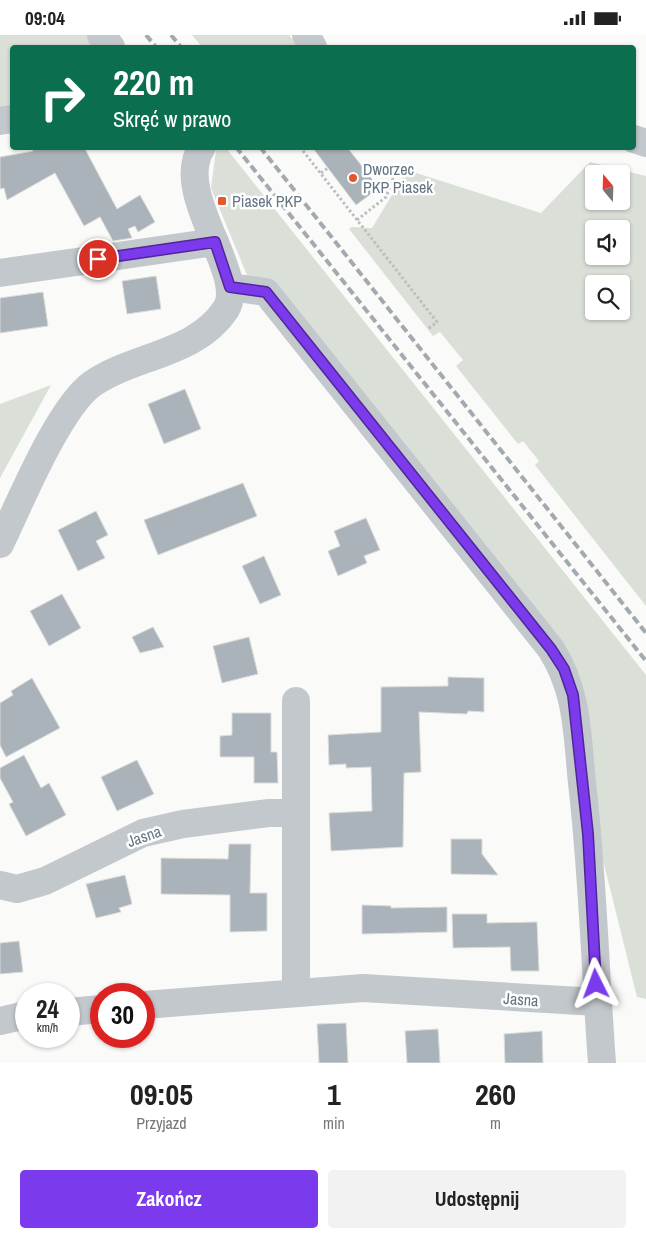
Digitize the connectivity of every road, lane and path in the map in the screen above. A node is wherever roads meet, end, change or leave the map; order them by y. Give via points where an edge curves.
1 (101, 35) edge
2 (109, 45) edge
3 (197, 150) edge
4 (302, 150) edge
5 (328, 168) dead end
6 (320, 173) junction
7 (394, 176) dead end
8 (357, 220) junction
9 (215, 242) junction
10 (0, 273) edge
11 (230, 287) junction
12 (428, 329) dead end
13 (0, 543) edge
14 (296, 701) dead end
15 (296, 813) junction
16 (0, 885) edge
17 (296, 992) junction
18 (597, 1003) junction
19 (155, 1004) edge
20 (15, 1018) edge
21 (0, 1021) edge
22 (602, 1063) edge

1 - 2 street
3 - 9 street via 194,175 198,200
4 - 6 path
5 - 6 path
6 - 8 path
7 - 8 path via 386,197
8 - 12 path via 437,323
9 - 10 street
9 - 11 street
11 - 13 street via 227,308 209,329 180,346 117,370 92,385 71,407
11 - 18 street via 266,292 564,669 573,695 588,834
14 - 15 street
15 - 16 street, Jasna via 269,813 183,824 143,833 46,881 16,889
15 - 17 street
17 - 18 street, Jasna via 363,988
17 - 19 street, Jasna
18 - 22 street
20 - 21 street

